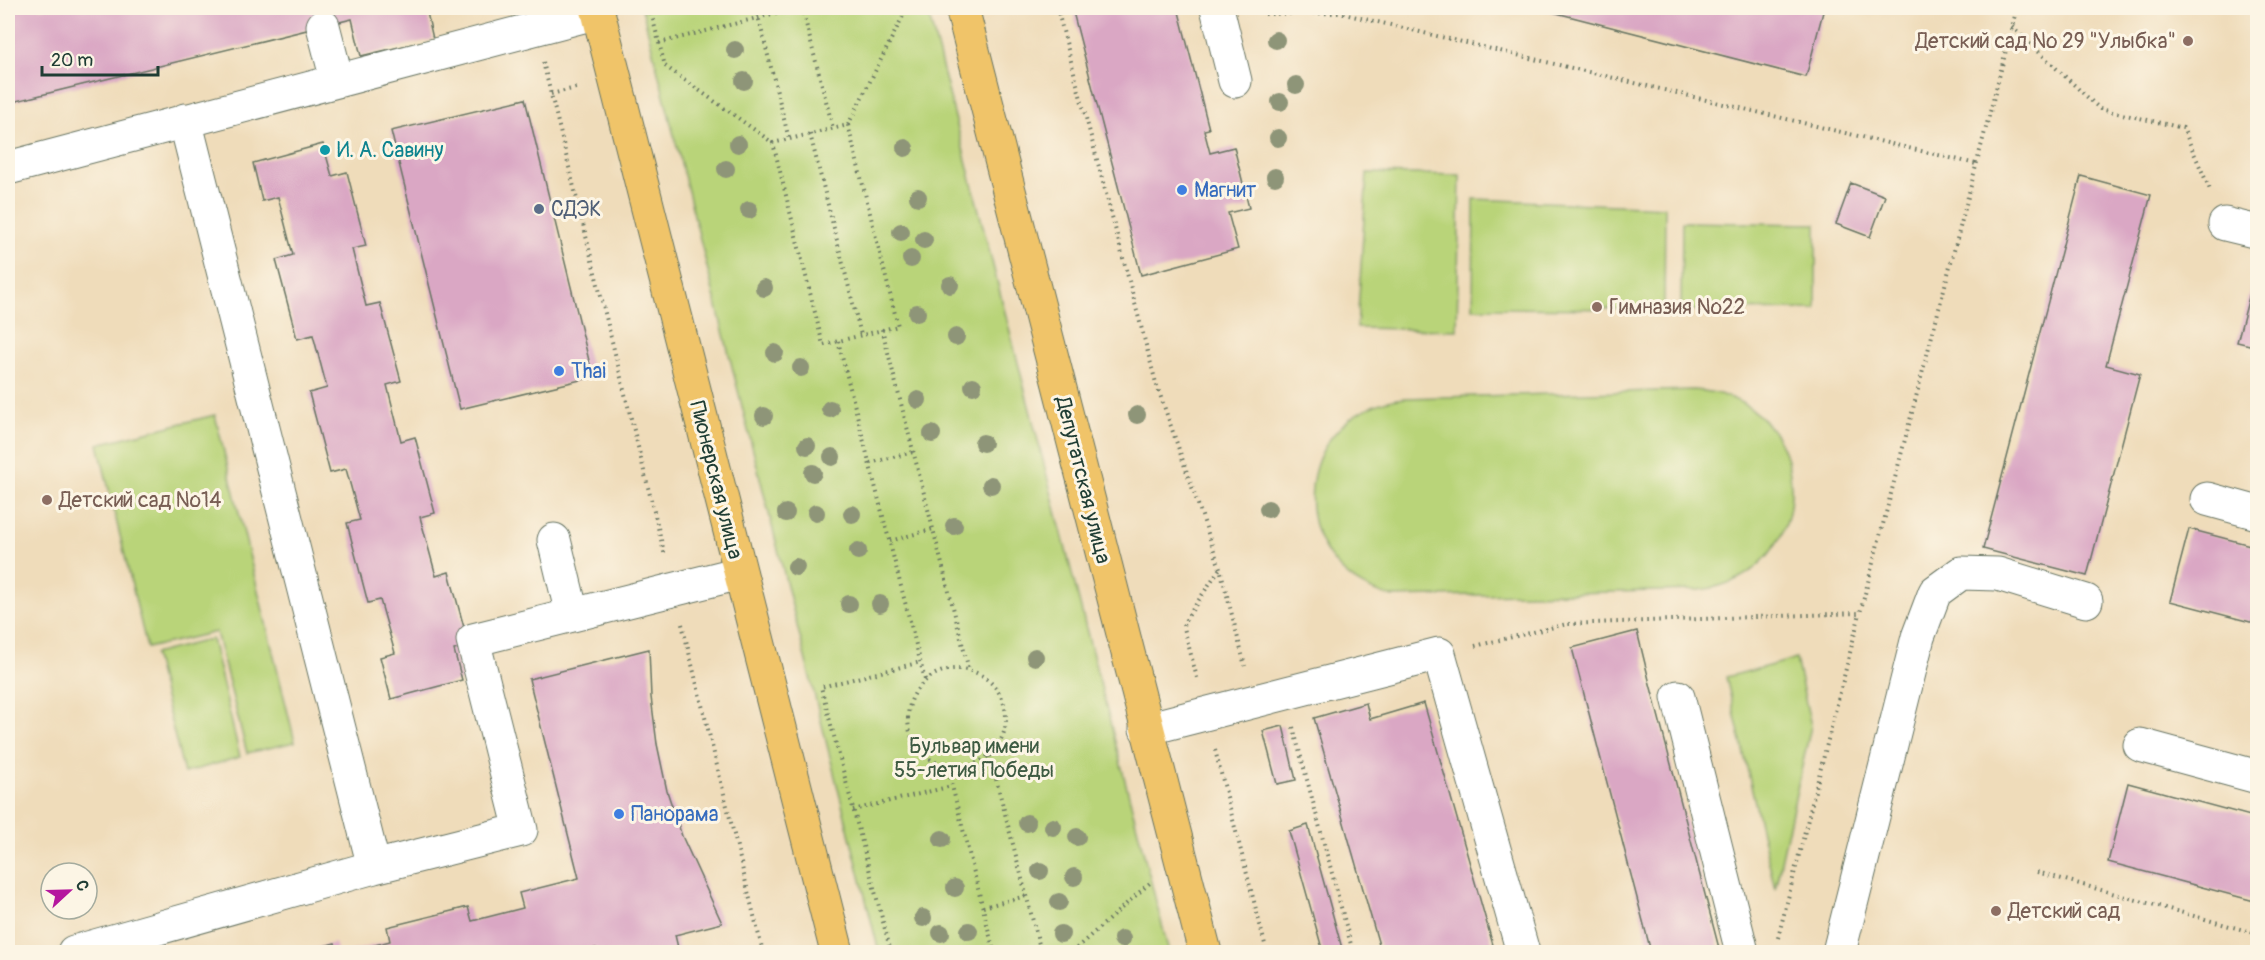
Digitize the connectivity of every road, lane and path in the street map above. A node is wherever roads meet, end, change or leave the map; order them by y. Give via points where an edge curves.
1 (650, 8) edge
2 (756, 8) edge
3 (796, 8) edge
4 (802, 8) edge
5 (907, 8) edge
6 (962, 8) edge
7 (1057, 8) edge
8 (1217, 8) edge
9 (2017, 8) edge
10 (598, 10) edge
11 (1265, 14) dead end
12 (759, 17) junction
13 (323, 26) dead end
14 (2012, 27) junction
15 (535, 28) junction
16 (659, 43) junction
17 (337, 80) junction
18 (1235, 81) dead end
19 (576, 88) dead end
20 (551, 94) junction
21 (185, 120) junction
22 (848, 125) junction
23 (833, 128) junction
24 (810, 134) junction
25 (789, 139) junction
26 (772, 143) junction
27 (1976, 164) junction
28 (8, 168) edge
29 (2225, 224) joint
30 (2258, 232) edge
31 (882, 329) junction
32 (861, 335) junction
33 (838, 341) junction
34 (913, 452) junction
35 (870, 463) junction
36 (2207, 499) dead end
37 (2258, 513) edge
38 (933, 529) junction
39 (554, 540) dead end
40 (890, 542) junction
41 (1220, 567) junction
42 (740, 573) junction
43 (674, 589) junction
44 (2086, 601) dead end
45 (1860, 613) junction
46 (572, 614) junction
47 (1439, 654) junction
48 (921, 662) junction
49 (969, 670) junction
50 (925, 680) junction
51 (1678, 697) dead end
52 (1254, 700) junction
53 (1205, 713) junction
54 (1146, 729) junction
55 (2140, 745) dead end
56 (990, 755) junction
57 (947, 766) junction
58 (2258, 777) edge
59 (952, 786) junction
60 (853, 810) junction
61 (374, 867) junction
62 (2037, 872) dead end
63 (1151, 881) dead end
64 (1026, 896) junction
65 (983, 907) junction
66 (2258, 934) edge
67 (1777, 941) dead end
68 (74, 952) edge
69 (763, 952) edge
70 (837, 952) edge
71 (891, 952) edge
72 (994, 952) edge
73 (1041, 952) edge
74 (1072, 952) edge
75 (1205, 952) edge
76 (1266, 952) edge
77 (1353, 952) edge
78 (1523, 952) edge
79 (1742, 952) edge
80 (1839, 952) edge

1 - 16 path
2 - 12 path
3 - 12 path
4 - 23 path
5 - 22 path
6 - 54 main road, Депутатская улица
7 - 41 path via 1156,383
8 - 18 lane
9 - 14 path
10 - 15 lane
10 - 42 main road, Пионерская улица
11 - 27 path via 1340,13
12 - 16 path
12 - 25 path
13 - 17 lane
14 - 27 path
14 - 29 path via 2100,109 2183,128
15 - 17 lane
15 - 20 path
16 - 26 path via 665,66
17 - 21 lane
19 - 20 path
20 - 43 path
21 - 28 lane
21 - 61 lane
22 - 23 path
22 - 31 path via 898,326
23 - 24 path
24 - 25 path
24 - 32 path
25 - 26 path
26 - 33 path via 823,345
27 - 45 path
29 - 30 lane
31 - 32 path
31 - 34 path
32 - 33 path
33 - 35 path
34 - 35 path
34 - 38 path
35 - 40 path
36 - 37 lane
38 - 40 path
38 - 49 path
39 - 46 lane
40 - 48 path
41 - 52 path
41 - 53 path via 1183,624
42 - 43 lane
42 - 70 main road, Пионерская улица
43 - 46 lane
43 - 69 path
44 - 80 lane via 1998,574 1961,573 1935,592 1918,637
45 - 47 path via 1567,624
45 - 67 path
46 - 61 lane via 473,640 521,830
47 - 52 lane
47 - 78 lane
48 - 50 path
48 - 60 path via 821,687
49 - 50 path via 946,669
49 - 56 path via 991,681 1007,709 1007,726
50 - 57 path via 911,699 909,731 928,758
51 - 79 lane
52 - 53 lane
52 - 77 path via 1291,718
53 - 54 lane
53 - 76 path
54 - 75 main road, Депутатская улица
55 - 58 lane
56 - 57 path via 976,764
56 - 64 path
57 - 59 path
59 - 60 path
59 - 65 path
60 - 71 path
61 - 68 lane
62 - 66 path
63 - 74 path
64 - 65 path
64 - 73 path
65 - 72 path

